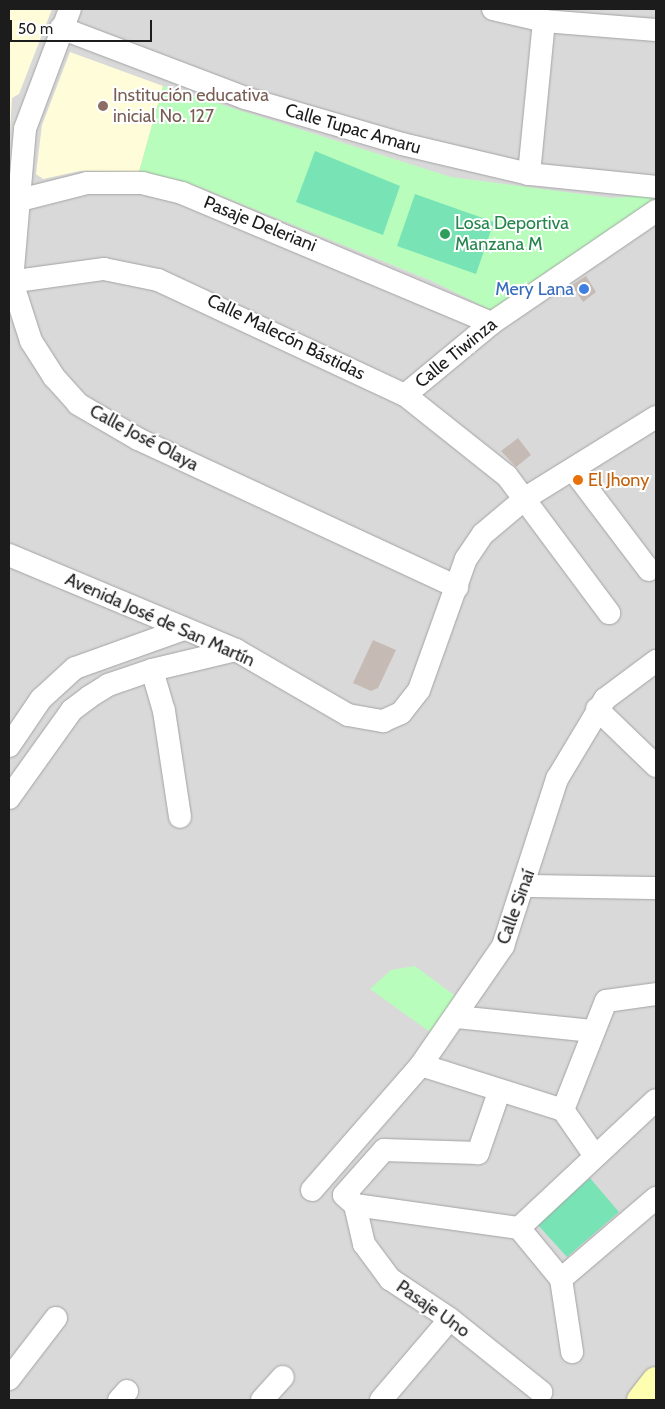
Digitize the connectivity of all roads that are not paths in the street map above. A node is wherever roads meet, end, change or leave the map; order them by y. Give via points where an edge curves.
1 (493, 9) edge
2 (65, 18) edge
3 (544, 21) junction
4 (656, 30) edge
5 (529, 174) junction
6 (656, 187) edge
7 (16, 201) junction
8 (656, 211) edge
9 (10, 282) edge
10 (492, 323) junction
11 (405, 395) junction
12 (656, 417) edge
13 (574, 471) junction
14 (527, 498) junction
15 (9, 555) edge
16 (648, 570) dead end
17 (456, 587) junction
18 (609, 613) dead end
19 (184, 629) junction
20 (236, 650) junction
21 (656, 661) edge
22 (152, 670) junction
23 (597, 709) junction
24 (9, 746) edge
25 (656, 766) edge
26 (9, 798) edge
27 (180, 817) dead end
28 (526, 886) junction
29 (656, 888) edge
30 (656, 994) edge
31 (457, 1017) junction
32 (592, 1031) junction
33 (421, 1065) junction
34 (499, 1092) junction
35 (656, 1100) edge
36 (563, 1110) junction
37 (596, 1156) junction
38 (312, 1190) dead end
39 (656, 1198) edge
40 (355, 1205) junction
41 (519, 1228) junction
42 (561, 1279) junction
43 (56, 1318) dead end
44 (450, 1318) junction
45 (572, 1352) dead end
46 (282, 1377) dead end
47 (9, 1379) edge
48 (656, 1381) edge
49 (541, 1392) dead end
50 (262, 1400) edge
51 (381, 1400) edge
52 (641, 1400) edge

1 - 3 street
2 - 5 street, Calle Tupac Amaru via 245,98 402,144
2 - 7 street, Calle José Olaya via 25,129
3 - 4 street
3 - 5 street
5 - 6 street, Calle Tupac Amaru
7 - 9 street, Calle José Olaya
7 - 10 street, Pasaje Deleriani via 87,183 142,183 182,193
8 - 10 street, Calle Tiwinza
9 - 11 street, Calle Malecón Bástidas via 94,269 158,280
9 - 17 street, Calle José Olaya via 31,341 78,404 138,439
10 - 11 street, Calle Tiwinza
11 - 14 street, Calle Malecón Bástidas via 433,413
12 - 13 street, Avenida José de San Martín
13 - 14 street, Avenida José de San Martín
13 - 16 street
14 - 17 street, Avenida José de San Martín via 484,534 466,559
14 - 18 street, Calle Malecón Bástidas
15 - 19 street, Avenida José de San Martín
17 - 20 street, Avenida José de San Martín via 419,690 392,719 371,721 348,715
19 - 20 street, Avenida José de San Martín
19 - 24 street via 75,668 41,699
20 - 22 street
21 - 23 street, Calle Sinaí via 612,691
22 - 26 street via 108,685 72,710
22 - 27 street via 164,711
23 - 25 street
23 - 28 street, Calle Sinaí via 557,779
28 - 29 street
28 - 31 street, Calle Sinaí via 503,946
30 - 32 street via 609,998
31 - 32 street
31 - 33 street, Calle Sinaí
32 - 36 street
33 - 34 street
33 - 38 street, Calle Sinaí
34 - 36 street
34 - 40 street, Pasaje Uno via 478,1153 384,1150 344,1195
35 - 37 street
36 - 37 street
37 - 41 street
39 - 42 street
40 - 41 street
40 - 44 street, Pasaje Uno via 364,1244 390,1279
41 - 42 street
42 - 45 street
43 - 47 street
44 - 49 street, Pasaje Uno
44 - 51 street
46 - 50 street
48 - 52 street

